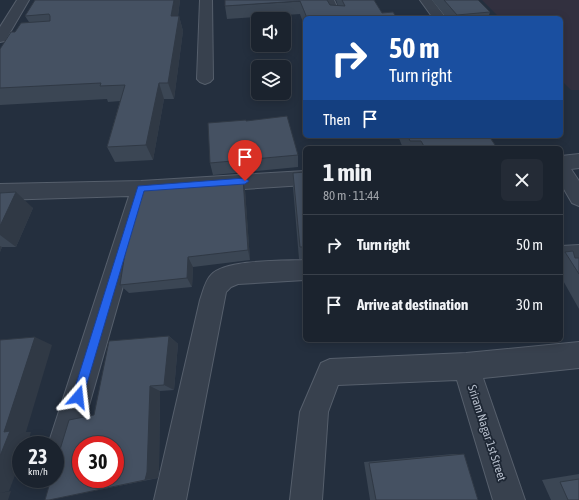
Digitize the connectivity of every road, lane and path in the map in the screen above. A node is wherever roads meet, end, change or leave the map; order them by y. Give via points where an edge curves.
1 (23, 0) edge
2 (206, 0) edge
3 (328, 0) edge
4 (426, 0) edge
5 (335, 16) edge
6 (438, 16) edge
7 (0, 38) edge
8 (205, 79) dead end
9 (579, 162) edge
10 (563, 163) edge
11 (563, 171) edge
12 (303, 178) edge
13 (140, 188) junction
14 (0, 192) edge
15 (579, 198) edge
16 (579, 255) edge
17 (563, 256) edge
18 (303, 270) edge
19 (579, 355) edge
20 (466, 366) junction
21 (64, 442) edge
22 (50, 488) edge
23 (47, 500) edge
24 (170, 500) edge
25 (306, 500) edge
26 (509, 500) edge

1 - 7 street
2 - 8 street
3 - 5 street
4 - 6 street
9 - 10 street
11 - 15 street
12 - 13 street
13 - 14 street
13 - 21 street
16 - 17 street
18 - 24 street via 238,274 219,281 212,300
19 - 20 street
20 - 25 street via 330,372 314,412
20 - 26 street, Sriram Nagar 1st Street
22 - 23 street

